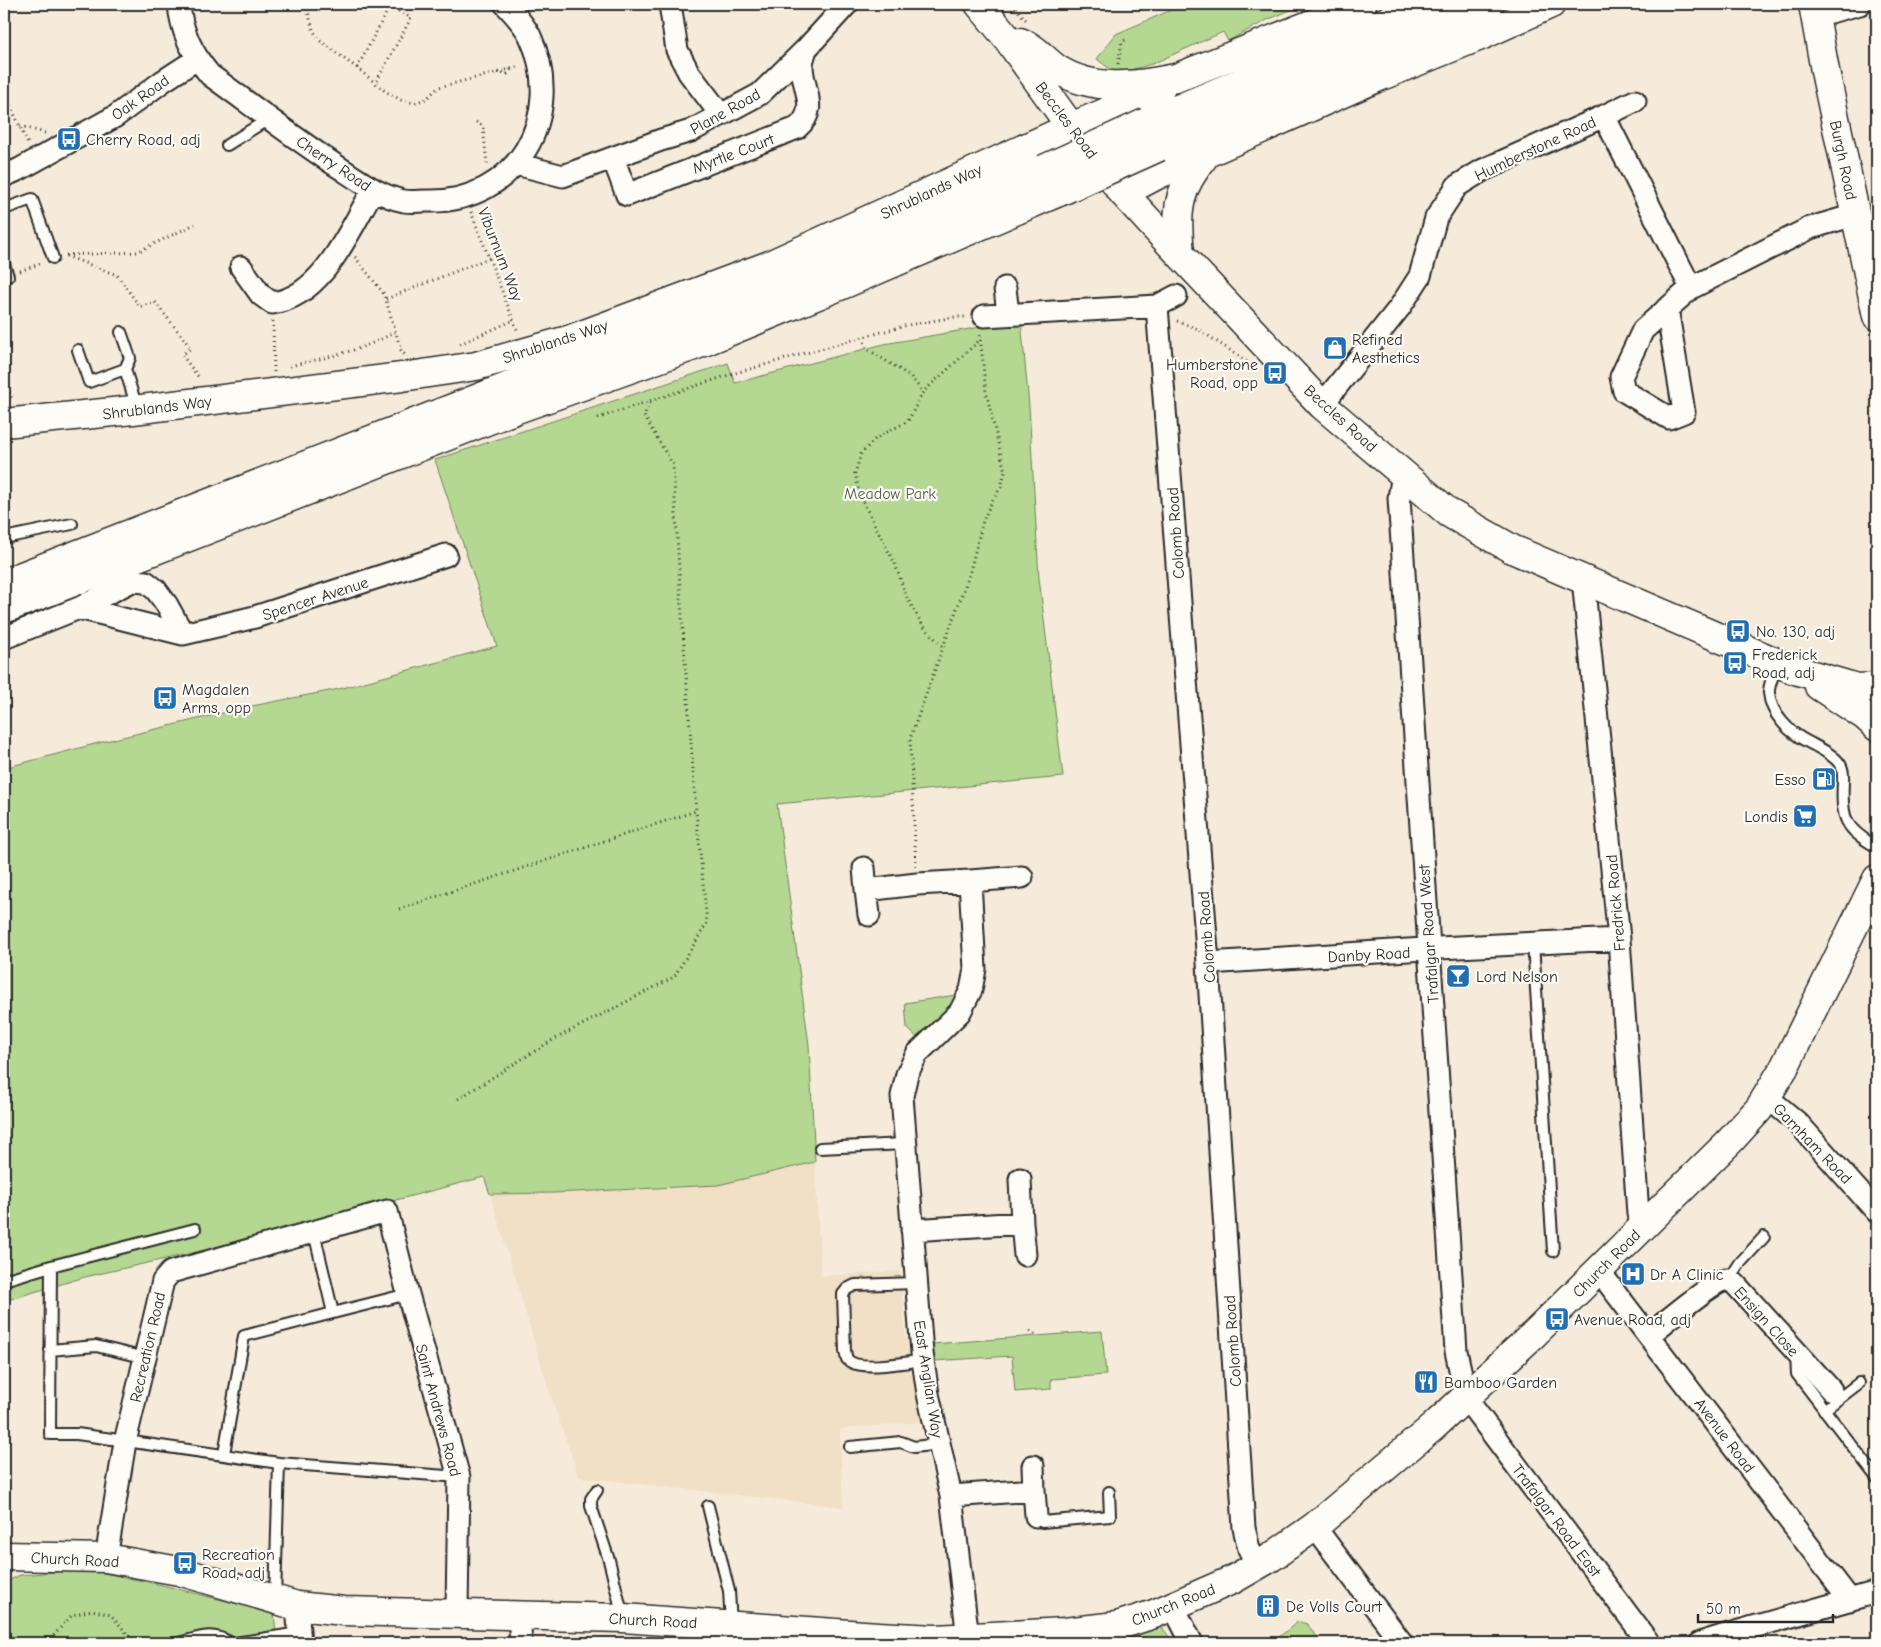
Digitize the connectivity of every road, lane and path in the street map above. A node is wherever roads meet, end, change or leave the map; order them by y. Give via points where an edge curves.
1 (179, 4) edge
2 (306, 4) edge
3 (504, 4) edge
4 (670, 4) edge
5 (846, 4) edge
6 (978, 4) edge
7 (1362, 4) edge
8 (1427, 4) edge
9 (1490, 4) edge
10 (1551, 4) edge
11 (1860, 4) edge
12 (1814, 10) edge
13 (1007, 38) junction
14 (806, 49) junction
15 (197, 59) junction
16 (358, 68) junction
17 (513, 68) dead end
18 (504, 70) dead end
19 (496, 72) junction
20 (1176, 78) junction
21 (375, 84) junction
22 (4, 92) edge
23 (1635, 101) dead end
24 (721, 115) junction
25 (1604, 116) junction
26 (270, 118) junction
27 (476, 122) dead end
28 (1071, 127) junction
29 (227, 146) dead end
30 (1206, 154) junction
31 (613, 158) junction
32 (35, 161) junction
33 (516, 164) junction
34 (488, 169) dead end
35 (4, 176) edge
36 (373, 190) junction
37 (1124, 193) junction
38 (466, 197) junction
39 (5, 205) edge
40 (1856, 214) junction
41 (195, 224) dead end
42 (343, 242) junction
43 (1180, 254) junction
44 (53, 258) joint
45 (488, 258) junction
46 (4, 264) edge
47 (241, 266) dead end
48 (8, 276) joint
49 (1005, 288) dead end
50 (1692, 288) junction
51 (1176, 296) dead end
52 (386, 299) junction
53 (272, 303) junction
54 (1667, 308) junction
55 (1008, 314) junction
56 (1158, 315) junction
57 (984, 316) junction
58 (1877, 316) edge
59 (120, 332) dead end
60 (396, 332) junction
61 (862, 337) junction
62 (980, 340) junction
63 (458, 345) dead end
64 (78, 350) dead end
65 (412, 359) dead end
66 (1252, 365) dead end
67 (289, 366) dead end
68 (126, 369) junction
69 (277, 377) junction
70 (923, 392) junction
71 (215, 400) junction
72 (651, 401) junction
73 (1322, 405) junction
74 (138, 409) junction
75 (598, 418) dead end
76 (4, 423) edge
77 (1402, 474) junction
78 (72, 524) dead end
79 (4, 538) edge
80 (446, 555) dead end
81 (1583, 579) junction
82 (4, 584) edge
83 (79, 608) junction
84 (4, 609) edge
85 (183, 634) junction
86 (4, 638) edge
87 (942, 646) junction
88 (1785, 666) junction
89 (1877, 687) edge
90 (1877, 727) edge
91 (696, 811) junction
92 (1877, 847) edge
93 (864, 868) dead end
94 (1022, 877) dead end
95 (1877, 879) edge
96 (970, 881) junction
97 (917, 884) junction
98 (866, 890) junction
99 (399, 909) dead end
100 (868, 916) dead end
101 (1619, 939) junction
102 (1534, 943) junction
103 (1429, 949) junction
104 (1208, 963) junction
105 (1767, 1097) junction
106 (458, 1099) dead end
107 (905, 1144) junction
108 (820, 1148) dead end
109 (1020, 1179) dead end
110 (387, 1211) joint
111 (1877, 1212) edge
112 (1022, 1222) junction
113 (1644, 1226) junction
114 (195, 1229) dead end
115 (912, 1230) junction
116 (314, 1232) junction
117 (1764, 1237) dead end
118 (1553, 1251) dead end
119 (1025, 1255) dead end
120 (51, 1266) junction
121 (1599, 1271) junction
122 (4, 1280) edge
123 (1729, 1280) junction
124 (916, 1283) junction
125 (408, 1294) junction
126 (333, 1313) junction
127 (1030, 1331) dead end
128 (1649, 1335) junction
129 (1038, 1336) dead end
130 (50, 1350) junction
131 (145, 1358) junction
132 (923, 1360) junction
133 (1859, 1383) dead end
134 (1467, 1395) junction
135 (1828, 1400) junction
136 (125, 1442) junction
137 (939, 1444) junction
138 (850, 1448) dead end
139 (224, 1454) junction
140 (279, 1463) junction
141 (1033, 1466) dead end
142 (459, 1477) junction
143 (1877, 1478) edge
144 (597, 1490) dead end
145 (1034, 1490) junction
146 (1109, 1492) dead end
147 (951, 1496) junction
148 (708, 1506) dead end
149 (1036, 1516) joint
150 (1320, 1534) dead end
151 (4, 1556) edge
152 (106, 1558) junction
153 (1257, 1566) junction
154 (1877, 1592) edge
155 (1850, 1600) junction
156 (286, 1603) junction
157 (1173, 1606) junction
158 (457, 1612) junction
159 (519, 1615) junction
160 (623, 1618) junction
161 (736, 1631) edge
162 (300, 1638) edge
163 (968, 1638) junction
164 (936, 1641) edge
165 (134, 1642) edge
166 (47, 1643) edge
167 (125, 1643) edge
168 (178, 1643) edge
169 (233, 1643) edge
170 (521, 1643) edge
171 (1192, 1643) edge
172 (1402, 1643) edge
173 (1649, 1643) edge
174 (1700, 1643) edge

1 - 15 street, Cherry Road via 188,40
2 - 16 path via 319,40
3 - 33 street, Cherry Road via 520,19 530,35 541,78 542,102 536,126 530,144
4 - 24 street via 677,50 689,74
5 - 14 street, Plane Road
6 - 13 main road, Beccles Road
7 - 20 main road
8 - 82 main road, bridge via 683,322
9 - 84 main road, bridge via 842,286 694,346 508,413
10 - 30 main road
11 - 12 street
12 - 40 main road, Burgh Road
13 - 20 main road via 1030,45 1044,60 1076,80 1109,85
13 - 28 main road, Beccles Road
14 - 24 street, Plane Road via 760,94
14 - 31 street, Myrtle Court via 802,64 809,110 806,121 797,128 627,194
15 - 26 street, Cherry Road via 210,75
15 - 32 street, Oak Road via 116,116
16 - 21 path
16 - 21 path via 390,6 411,18
17 - 19 path via 507,74
18 - 19 path
19 - 21 path via 439,87 426,99 414,103 401,100
20 - 28 main road, Shrublands Way via 1152,93
22 - 32 path
23 - 25 street, Humberstone Road
24 - 31 street, Plane Road via 691,131
25 - 50 street, Humberstone Road
25 - 73 street, Humberstone Road via 1483,170 1457,186 1436,218 1420,276 1400,307
26 - 29 lane
26 - 36 street, Cherry Road
27 - 34 path via 483,126
28 - 37 main road, Beccles Road
28 - 69 main road, Shrublands Way via 767,266 568,340 476,366 402,377
30 - 37 main road
30 - 43 main road via 1188,181 1180,201 1177,221
31 - 33 street, Plane Road via 563,176
32 - 35 street, Oak Road
33 - 38 street, Cherry Road via 499,181
36 - 38 street, Cherry Road via 404,201 442,202
36 - 42 street
37 - 43 main road, Beccles Road
38 - 45 path, Viburnum Way
39 - 44 lane via 32,199
40 - 50 street via 1802,232
40 - 58 main road, Burgh Road
41 - 71 path via 137,252 62,255 118,276 140,307 155,302 191,348 182,355
42 - 52 path
42 - 53 street via 326,271 295,296
43 - 73 main road, Beccles Road
44 - 48 path
45 - 52 path
45 - 63 path, Viburnum Way via 514,320
46 - 48 lane
47 - 53 street via 261,296
49 - 55 street
50 - 54 street
51 - 56 street
52 - 60 path
53 - 69 path
54 - 54 street via 1684,412 1669,418 1624,391 1621,376 1643,330
55 - 56 street
55 - 57 street
56 - 66 path via 1198,329
56 - 104 street, Colomb Road
57 - 61 path via 954,317
57 - 62 path
59 - 68 lane via 130,358
60 - 65 path via 401,350
60 - 67 path via 380,342
61 - 70 path via 866,348 910,376
61 - 72 path
62 - 70 path
62 - 87 path via 986,392 1005,472 1001,487 983,520 969,575
64 - 68 lane via 89,382
68 - 74 lane
69 - 71 main road, Shrublands Way
70 - 87 path via 908,421 876,438 861,454 855,473 860,496 895,564 907,598 922,626
71 - 74 main road, Shrublands Way
72 - 75 path
72 - 91 path via 644,416 673,465
73 - 77 main road, Beccles Road
74 - 76 main road, Shrublands Way
77 - 81 main road, Beccles Road via 1449,513 1512,549
77 - 103 street, Trafalgar Road West via 1399,498
78 - 79 lane
80 - 85 street, Spencer Avenue via 255,617
81 - 88 main road, Beccles Road
81 - 101 street, Fredrick Road
83 - 85 street, Spencer Avenue
83 - 85 street via 132,581 146,582 167,605
83 - 86 street
87 - 97 path via 910,739
88 - 89 main road, Beccles Road via 1857,688
88 - 90 main road, Beccles Road via 1861,713
88 - 92 lane via 1769,692 1780,721 1841,765 1846,821 1858,836
91 - 99 path
91 - 106 path via 707,923 674,977 552,1041
93 - 98 street
94 - 96 street
95 - 105 main road, Church Road via 1865,913
96 - 97 street
96 - 107 street, East Anglian Way via 976,969 971,990 960,1012 918,1054 907,1074 902,1096
97 - 98 street
98 - 100 street
101 - 102 street, Danby Road
101 - 113 street, Fredrick Road via 1638,1214
102 - 103 street, Danby Road
102 - 118 lane
103 - 104 street, Danby Road
103 - 134 street, Trafalgar Road West via 1456,1351
104 - 153 street, Colomb Road via 1244,1528
105 - 111 street, Garnham Road via 1798,1123
105 - 113 main road, Church Road via 1729,1142
107 - 108 lane
107 - 115 street, East Anglian Way
109 - 112 street
110 - 116 street, Recreation Road
110 - 125 street, Saint Andrews Road
112 - 115 street
112 - 119 street
113 - 121 main road, Church Road
114 - 120 lane
115 - 124 street, East Anglian Way
116 - 126 lane
116 - 131 street, Recreation Road via 171,1272 163,1281
117 - 123 lane
120 - 122 lane
120 - 130 lane
121 - 128 street, Avenue Road
121 - 134 main road, Church Road
123 - 128 street, Ensign Close via 1710,1288
123 - 135 street, Ensign Close via 1796,1353
124 - 132 street, East Anglian Way
124 - 132 lane via 855,1285 847,1289 843,1294 845,1351 848,1360 854,1364 883,1366
125 - 126 lane
125 - 142 street, Saint Andrews Road
126 - 139 lane via 244,1336
127 - 129 path
128 - 155 street, Avenue Road
130 - 131 lane via 96,1346
130 - 136 lane via 50,1434 77,1434
131 - 136 street, Recreation Road
132 - 137 street, East Anglian Way
133 - 135 lane
134 - 153 main road, Church Road via 1336,1509
134 - 173 street, Trafalgar Road East
135 - 143 lane
136 - 139 lane
136 - 152 street, Recreation Road
137 - 138 lane via 914,1447 901,1442
137 - 147 street, East Anglian Way
139 - 140 lane
140 - 142 lane
140 - 156 lane
141 - 145 street
142 - 158 street, Saint Andrews Road
144 - 160 lane via 591,1506
145 - 147 street
145 - 149 street
146 - 149 lane via 1110,1516 1042,1522
147 - 163 street, East Anglian Way
148 - 161 lane
150 - 172 street
151 - 152 main road, Church Road
152 - 156 main road, Church Road via 179,1571
153 - 157 main road, Church Road
154 - 155 street
155 - 174 street
156 - 158 main road, Church Road via 344,1610
156 - 162 street
157 - 163 main road, Church Road via 1117,1626
157 - 171 street
158 - 159 main road, Church Road
159 - 160 main road, Church Road
159 - 170 street
160 - 161 main road, Church Road
161 - 164 main road, Church Road
162 - 169 lane
163 - 164 main road, Church Road
165 - 166 path via 111,1615 92,1610 72,1615
165 - 167 path
168 - 169 lane via 212,1635

